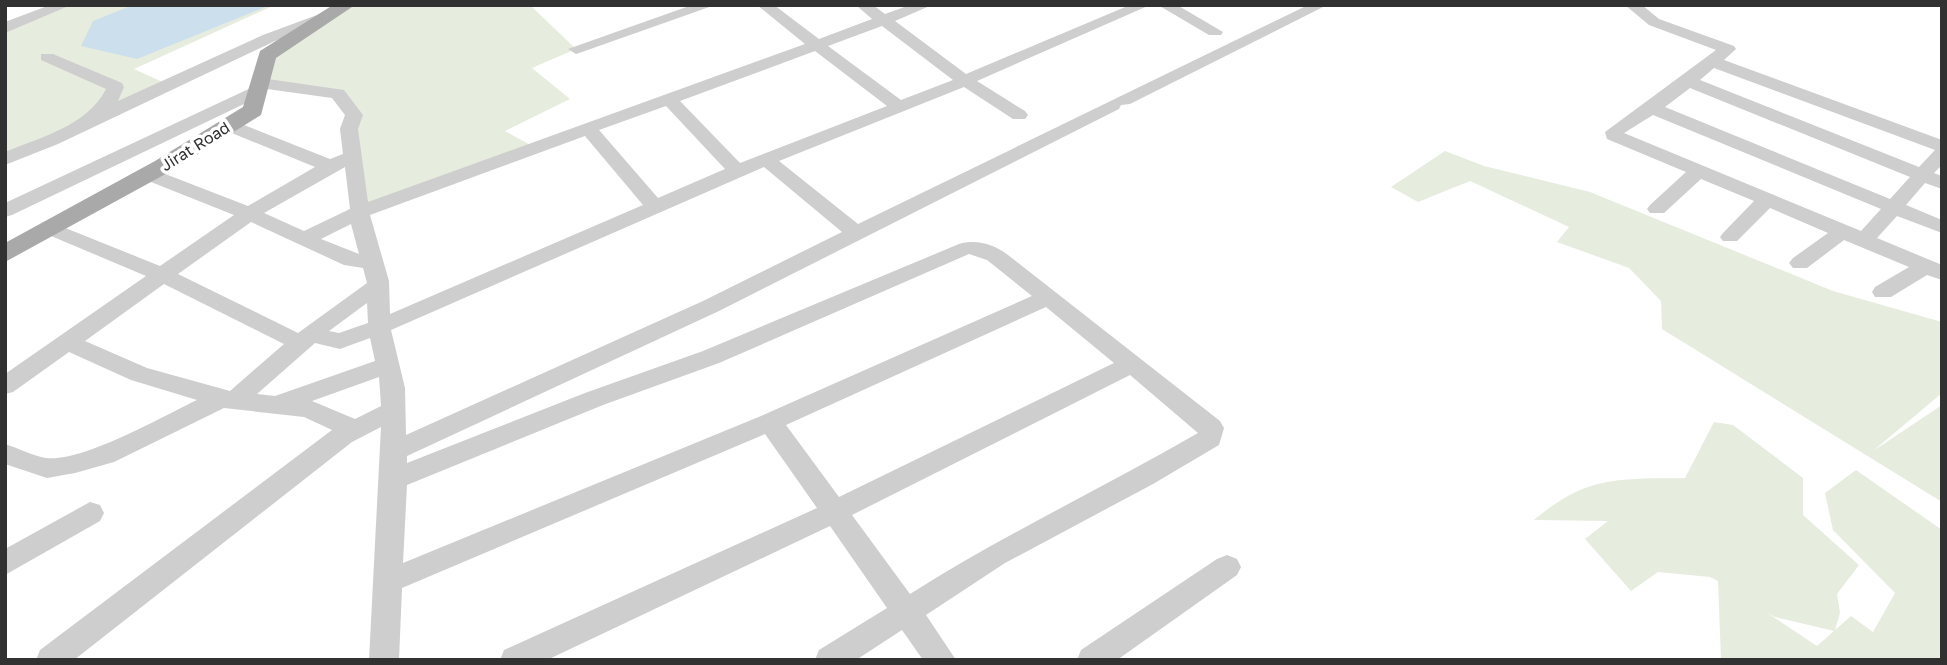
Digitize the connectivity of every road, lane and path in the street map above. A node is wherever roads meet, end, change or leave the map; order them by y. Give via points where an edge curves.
1 (64, 5) edge
2 (708, 5) edge
3 (764, 5) edge
4 (863, 5) edge
5 (925, 5) edge
6 (1143, 5) edge
7 (1165, 5) edge
8 (1320, 5) edge
9 (1632, 5) edge
10 (332, 10) edge
11 (882, 20) junction
12 (5, 28) edge
13 (1215, 32) dead end
14 (817, 44) junction
15 (576, 49) dead end
16 (274, 51) junction
17 (47, 57) dead end
18 (1713, 61) junction
19 (212, 64) junction
20 (964, 80) junction
21 (1688, 82) junction
22 (260, 86) junction
23 (669, 99) junction
24 (899, 107) junction
25 (1651, 108) junction
26 (1019, 115) dead end
27 (79, 125) junction
28 (228, 125) junction
29 (587, 127) junction
30 (1942, 146) edge
31 (1942, 153) edge
32 (353, 157) junction
33 (5, 159) edge
34 (767, 160) junction
35 (330, 166) junction
36 (737, 171) junction
37 (1697, 172) junction
38 (148, 174) junction
39 (1922, 176) junction
40 (1942, 183) edge
41 (1767, 200) junction
42 (1894, 206) junction
43 (655, 207) junction
44 (1657, 209) dead end
45 (5, 211) edge
46 (360, 212) junction
47 (249, 214) junction
48 (1942, 227) edge
49 (51, 229) junction
50 (1843, 231) junction
51 (856, 233) junction
52 (1730, 237) dead end
53 (305, 239) junction
54 (1864, 240) junction
55 (5, 254) edge
56 (372, 262) junction
57 (1800, 263) dead end
58 (1934, 269) edge
59 (162, 275) junction
60 (378, 286) junction
61 (1883, 292) dead end
62 (1048, 297) junction
63 (379, 327) junction
64 (303, 338) junction
65 (67, 342) junction
66 (1132, 364) junction
67 (387, 365) junction
68 (5, 386) edge
69 (228, 400) junction
70 (276, 406) junction
71 (393, 411) junction
72 (770, 422) junction
73 (355, 429) junction
74 (394, 452) junction
75 (5, 454) edge
76 (394, 479) junction
77 (835, 511) junction
78 (90, 513) dead end
79 (5, 563) edge
80 (1227, 567) dead end
81 (387, 582) junction
82 (905, 610) junction
83 (51, 660) edge
84 (384, 660) edge
85 (515, 660) edge
86 (830, 660) edge
87 (941, 660) edge
88 (1092, 660) edge

1 - 12 street
2 - 15 street
3 - 14 street
4 - 11 street
5 - 11 street
6 - 20 street
7 - 13 street
8 - 51 street
9 - 18 street via 1643,17 1728,49
10 - 16 main road
10 - 19 street
11 - 14 street
11 - 20 street
14 - 23 street
14 - 24 street
16 - 19 street
16 - 22 main road, Jirat Road via 267,55
17 - 27 street via 116,87 104,108
18 - 21 street
18 - 30 street
19 - 27 street
20 - 24 street
20 - 26 street
21 - 25 street
21 - 39 street
22 - 28 main road, Jirat Road via 254,110
22 - 32 street via 338,94 354,115 349,130
22 - 45 street
23 - 29 street
23 - 36 street
24 - 34 street
25 - 37 street via 1613,135
25 - 42 street
27 - 33 street
28 - 35 street
28 - 38 main road, Jirat Road
29 - 43 street
29 - 46 street
31 - 39 street
32 - 35 street
32 - 46 street
34 - 36 street
34 - 51 street
35 - 47 street
36 - 43 street
37 - 41 street
37 - 44 street
38 - 47 street
38 - 49 main road, Jirat Road
39 - 40 street
39 - 42 street
41 - 50 street
41 - 52 street
42 - 48 street
42 - 54 street
43 - 63 street
46 - 53 street
46 - 56 street
47 - 53 street
47 - 59 street
49 - 55 main road, Jirat Road
49 - 59 street
50 - 54 street
50 - 57 street
51 - 74 street via 711,306
53 - 56 street via 351,260
54 - 58 street
56 - 60 street
58 - 61 street
59 - 64 street
59 - 65 street
60 - 63 street
60 - 64 street
62 - 66 street
62 - 72 street
62 - 76 street via 986,249 966,248 711,357
63 - 64 street via 340,341
63 - 67 street
64 - 69 street
65 - 68 street
65 - 69 street via 139,374
66 - 77 street
66 - 82 street via 1203,421 1210,428 1210,438 995,555
67 - 70 street
67 - 71 street
69 - 70 street
69 - 75 street via 106,455 75,463 47,468
70 - 73 street via 308,410
71 - 73 street
71 - 74 street
72 - 77 street
72 - 81 street
73 - 83 street
74 - 76 street
76 - 81 street
77 - 82 street
77 - 85 street
78 - 79 street
80 - 88 street
81 - 84 street
82 - 86 street
82 - 87 street

